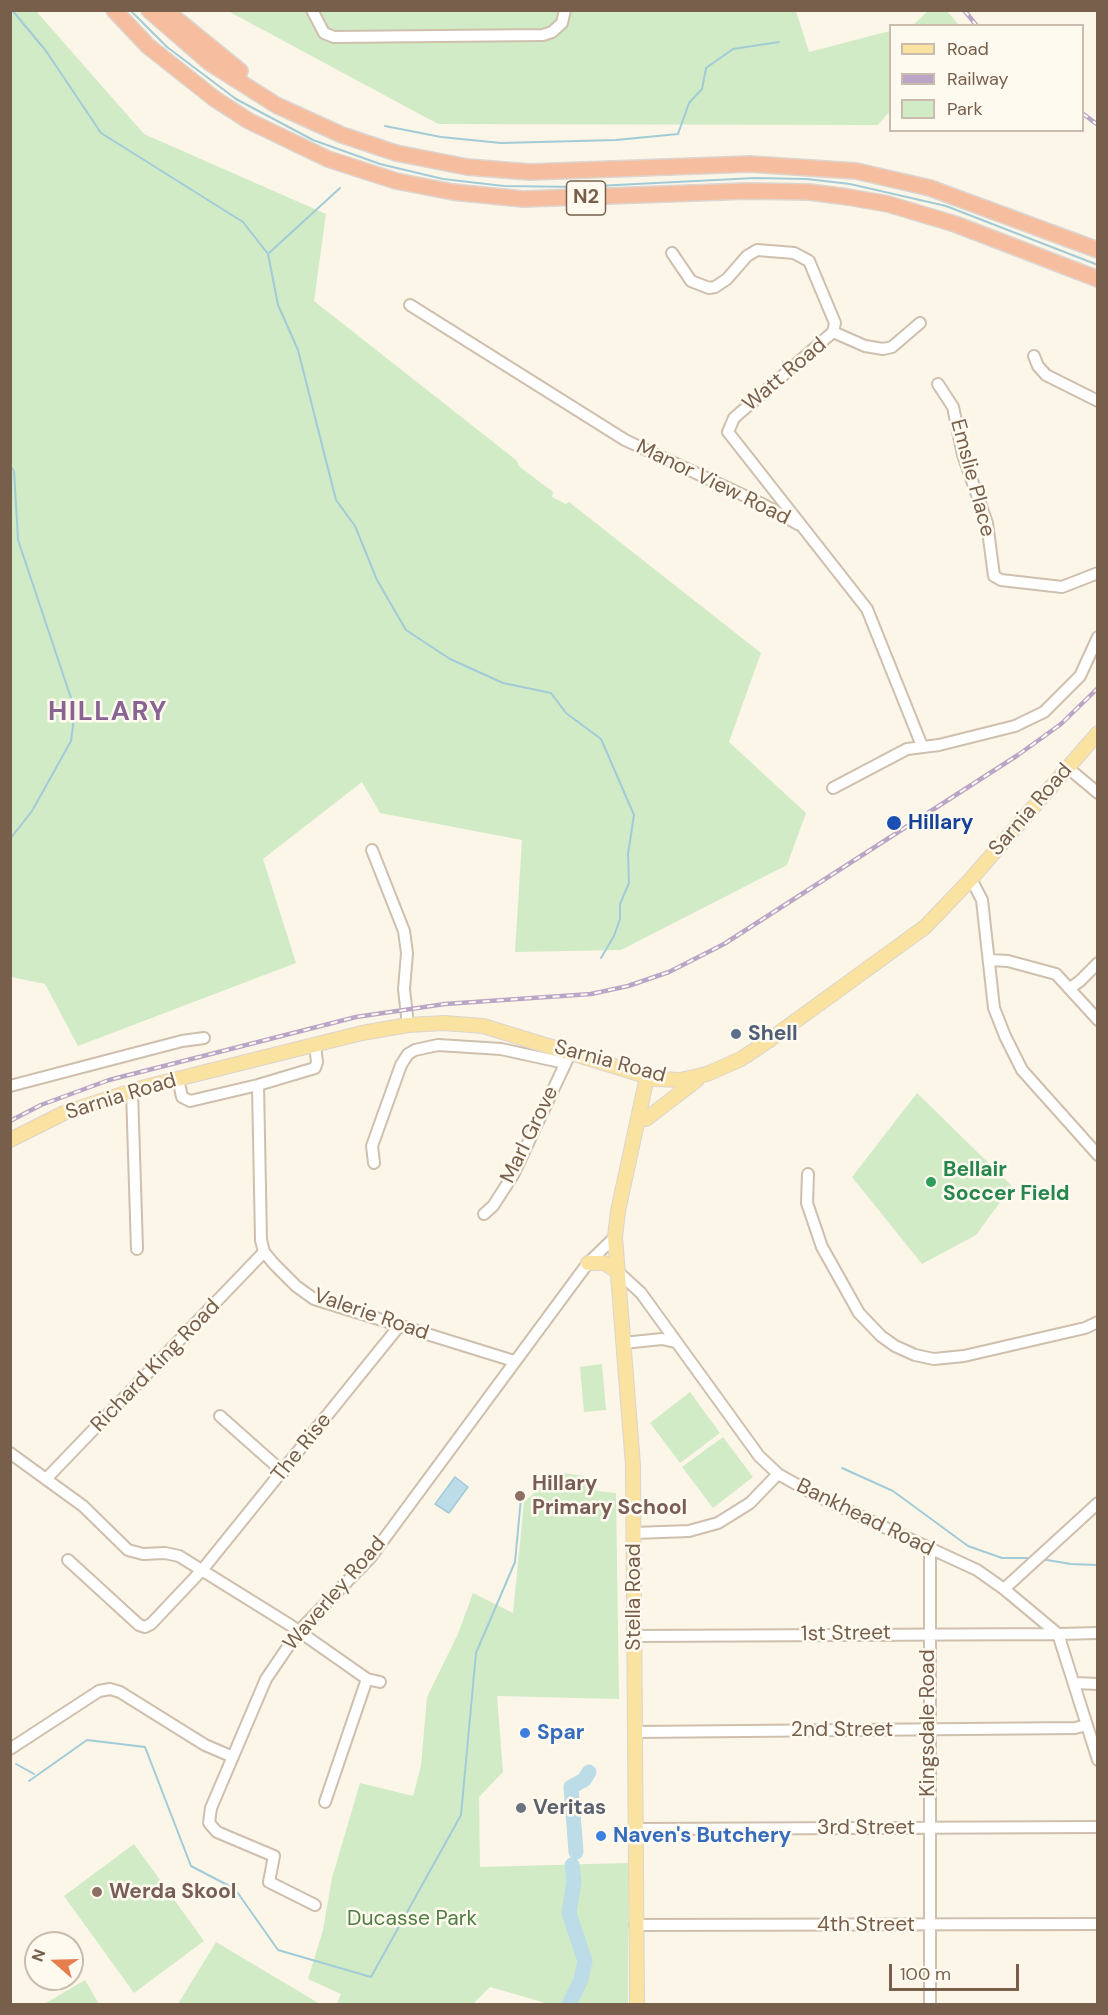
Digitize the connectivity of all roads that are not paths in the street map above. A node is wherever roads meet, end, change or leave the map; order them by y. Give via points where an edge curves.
1 (103, 10) edge
2 (114, 10) edge
3 (149, 10) edge
4 (165, 10) edge
5 (312, 10) edge
6 (565, 10) edge
7 (148, 46) junction
8 (342, 135) junction
9 (1098, 250) edge
10 (672, 253) dead end
11 (1098, 279) edge
12 (410, 304) dead end
13 (920, 323) dead end
14 (833, 332) junction
15 (1034, 356) dead end
16 (938, 384) dead end
17 (1098, 401) edge
18 (804, 527) junction
19 (1098, 573) edge
20 (1098, 636) edge
21 (1098, 733) edge
22 (922, 746) junction
23 (1068, 768) junction
24 (833, 788) dead end
25 (1098, 793) edge
26 (372, 850) dead end
27 (971, 879) junction
28 (990, 960) junction
29 (1098, 963) edge
30 (1070, 988) junction
31 (1098, 1020) edge
32 (408, 1025) junction
33 (204, 1038) dead end
34 (315, 1045) junction
35 (568, 1058) junction
36 (707, 1074) junction
37 (652, 1078) junction
38 (178, 1079) junction
39 (258, 1085) junction
40 (10, 1086) edge
41 (132, 1091) junction
42 (646, 1119) junction
43 (10, 1140) edge
44 (1098, 1155) edge
45 (630, 1156) junction
46 (374, 1163) dead end
47 (808, 1174) dead end
48 (484, 1214) dead end
49 (615, 1237) junction
50 (137, 1249) dead end
51 (264, 1252) junction
52 (588, 1263) junction
53 (617, 1270) junction
54 (1098, 1322) edge
55 (400, 1325) junction
56 (675, 1342) junction
57 (623, 1343) junction
58 (514, 1361) junction
59 (220, 1416) dead end
60 (10, 1453) edge
61 (283, 1472) junction
62 (778, 1474) junction
63 (46, 1479) junction
64 (1098, 1503) edge
65 (634, 1533) junction
66 (930, 1550) junction
67 (68, 1560) dead end
68 (203, 1569) junction
69 (1004, 1588) junction
70 (298, 1632) junction
71 (929, 1633) junction
72 (1098, 1633) edge
73 (1058, 1634) junction
74 (634, 1636) junction
75 (367, 1680) junction
76 (380, 1682) dead end
77 (1075, 1683) junction
78 (1098, 1684) edge
79 (1087, 1725) junction
80 (928, 1730) junction
81 (634, 1732) junction
82 (10, 1749) edge
83 (233, 1757) junction
84 (1098, 1760) edge
85 (325, 1802) dead end
86 (1098, 1827) edge
87 (928, 1828) junction
88 (635, 1829) junction
89 (315, 1905) dead end
90 (1098, 1924) edge
91 (635, 1925) junction
92 (929, 1925) junction
93 (637, 2004) edge
94 (930, 2004) edge

1 - 7 highway
2 - 7 highway, N2
3 - 8 highway, N2 via 200,55 241,83 276,105
4 - 8 highway via 233,67
5 - 6 street via 324,33 334,37 543,35 562,23
7 - 11 highway, N2 via 249,121 328,159 396,181 523,199 749,191 848,197 955,224
8 - 9 highway, N2 via 424,160 496,171 750,164 855,171 939,190
10 - 14 street, Watt Road via 691,282 708,288 728,279 757,250 804,257 835,323
12 - 18 street, Manor View Road via 625,440
13 - 14 street via 883,350
14 - 18 street, Watt Road via 734,417 728,432
15 - 17 street via 1046,375
16 - 19 street, Emslie Place via 953,407 963,455 987,522 994,576 1062,587
18 - 22 street, Manor View Road via 872,618
20 - 22 street via 1080,675 1044,712 1015,726
21 - 23 main road, Sarnia Road
22 - 24 street via 880,761
23 - 25 street
23 - 27 main road, Sarnia Road
26 - 32 street via 404,932
27 - 28 street via 981,895
27 - 36 main road, Sarnia Road via 925,927 759,1047
28 - 30 street via 1008,960 1046,970 1062,978
28 - 44 street via 994,1008 1014,1056
29 - 30 street
30 - 31 street
32 - 34 main road, Sarnia Road
32 - 35 main road, Sarnia Road via 483,1026
33 - 40 street
34 - 38 main road, Sarnia Road
34 - 39 street via 315,1068
35 - 37 main road, Sarnia Road
35 - 46 street via 438,1045 415,1050 404,1060 397,1075 372,1146
35 - 48 street, Marl Grove via 513,1175
36 - 37 main road, Sarnia Road via 680,1080
36 - 42 main road
37 - 42 main road, Stella Road
37 - 45 main road, Stella Road
38 - 39 street via 182,1097 190,1101
38 - 41 main road, Sarnia Road
39 - 51 street
41 - 43 main road, Sarnia Road via 64,1113
41 - 50 street
42 - 45 main road, Stella Road
45 - 49 main road, Stella Road
47 - 54 street via 807,1203 822,1247 860,1313 895,1346 934,1359 964,1356
49 - 52 street, Waverley Road
49 - 53 main road, Stella Road
51 - 55 street, Valerie Road via 314,1299
51 - 63 street, Richard King Road
52 - 53 main road via 604,1263
52 - 58 street, Waverley Road
53 - 56 street, Bankhead Road via 641,1293
53 - 57 main road, Stella Road
55 - 58 street, Valerie Road
55 - 61 street, The Rise
56 - 57 street via 662,1339
56 - 62 street, Bankhead Road via 759,1456
57 - 65 main road, Stella Road
58 - 70 street, Waverley Road via 364,1565
59 - 61 street
60 - 63 street
61 - 68 street, The Rise
62 - 65 street via 750,1503 718,1523 689,1531
62 - 66 street, Bankhead Road
63 - 68 street via 83,1506 128,1550 172,1554
64 - 69 street
65 - 74 main road, Stella Road
66 - 69 street, Bankhead Road via 976,1570
66 - 71 street, Kingsdale Road
67 - 68 street, The Rise via 145,1627
68 - 70 street
69 - 73 street, Bankhead Road
70 - 75 street
70 - 83 street, Waverley Road via 266,1679
71 - 73 street, 1st Street
71 - 74 street, 1st Street
71 - 80 street, Kingsdale Road
72 - 73 street
73 - 77 street
74 - 81 main road, Stella Road
75 - 76 street
75 - 85 street
77 - 78 street
77 - 79 street
79 - 80 street, 2nd Street
79 - 84 street
80 - 81 street, 2nd Street
80 - 87 street, Kingsdale Road
81 - 88 main road, Stella Road
82 - 83 street via 99,1690 110,1689 205,1745
83 - 89 street, Waverley Road via 211,1808 210,1827 274,1856 269,1882
86 - 87 street, 3rd Street
87 - 88 street, 3rd Street
87 - 92 street, Kingsdale Road
88 - 91 main road, Stella Road
90 - 92 street, 4th Street
91 - 92 street, 4th Street
91 - 93 main road, Stella Road
92 - 94 street, Kingsdale Road

